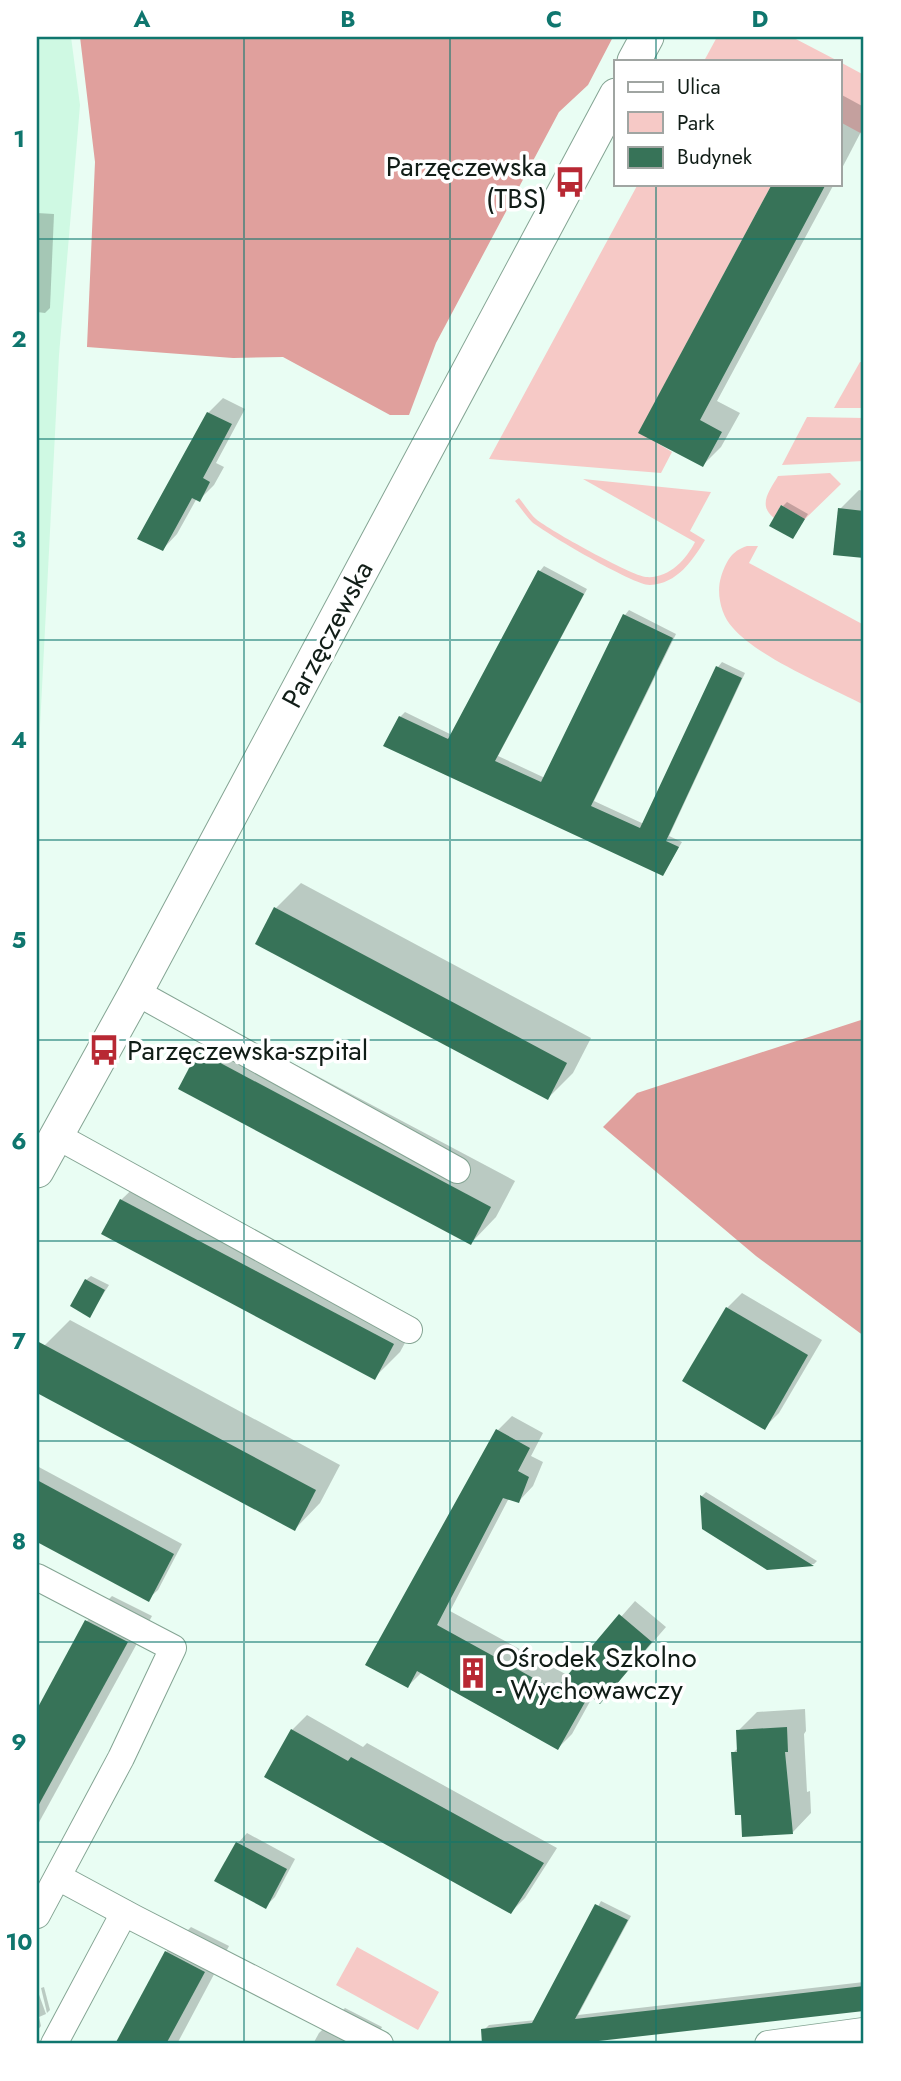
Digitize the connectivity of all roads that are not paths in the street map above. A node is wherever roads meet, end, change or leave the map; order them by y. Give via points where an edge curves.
1 (647, 37) edge
2 (635, 60) edge
3 (614, 100) edge
4 (136, 992) junction
5 (57, 1136) junction
6 (457, 1170) dead end
7 (37, 1171) edge
8 (409, 1330) dead end
9 (37, 1577) edge
10 (58, 1877) junction
11 (124, 1913) junction
12 (37, 1915) edge
13 (863, 2031) edge
14 (54, 2044) edge
15 (380, 2044) edge
16 (768, 2044) edge

1 - 2 street
3 - 4 street, Parzęczewska
4 - 5 street, Parzęczewska
4 - 6 street
5 - 7 street, Parzęczewska
5 - 8 street
9 - 10 street via 173,1648
10 - 11 street
10 - 12 street
11 - 14 street
11 - 15 street
13 - 16 street

